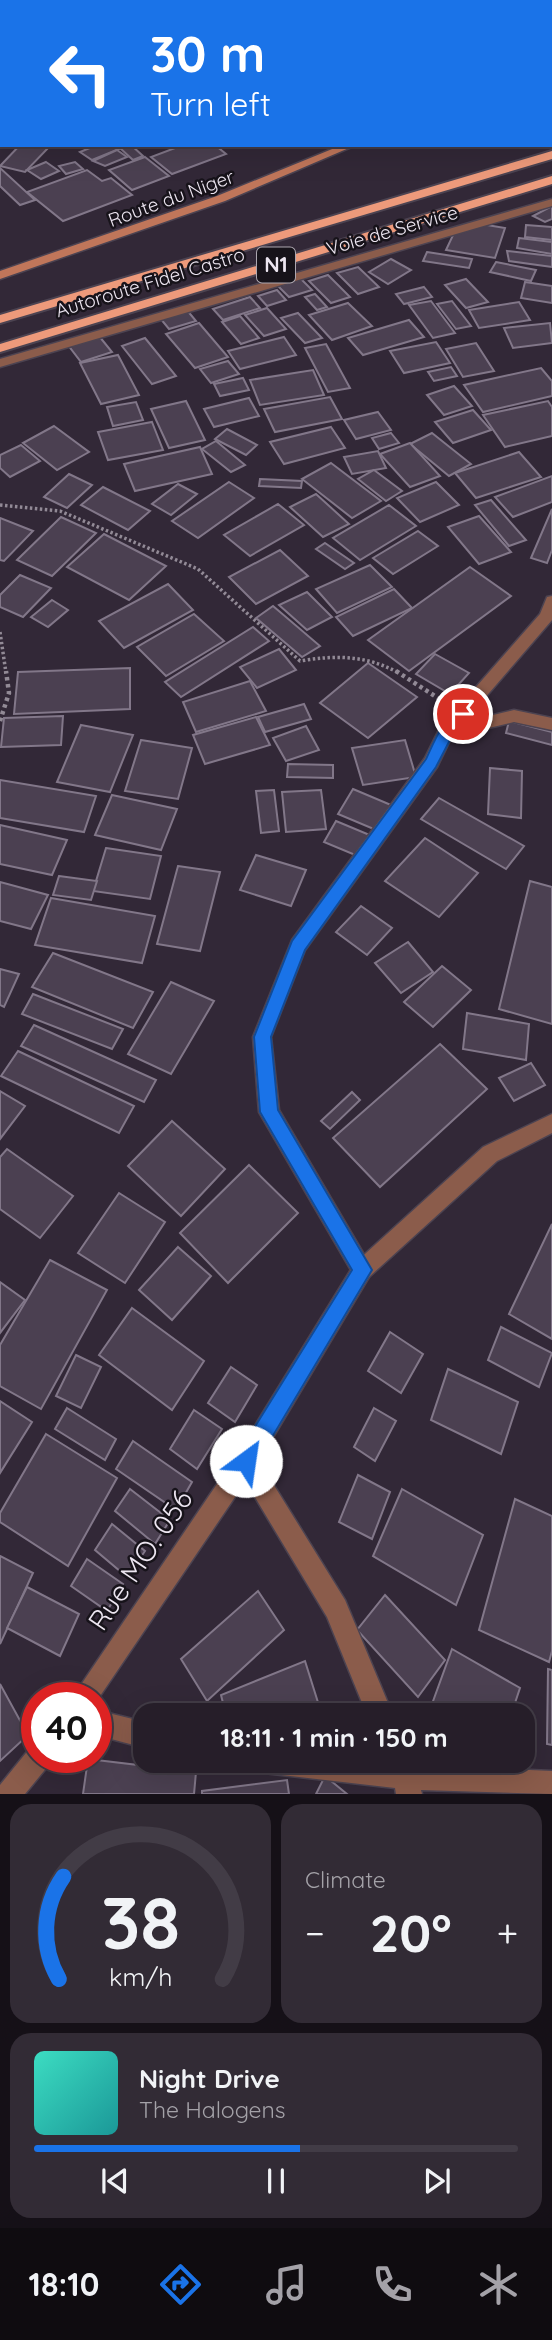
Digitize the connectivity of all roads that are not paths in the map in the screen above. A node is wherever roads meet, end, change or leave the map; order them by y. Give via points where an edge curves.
1 (347, 147) edge
2 (552, 155) edge
3 (552, 180) edge
4 (552, 186) edge
5 (509, 194) junction
6 (552, 202) edge
7 (0, 275) edge
8 (0, 319) edge
9 (0, 348) edge
10 (0, 363) edge
11 (552, 601) edge
12 (552, 724) edge
13 (446, 732) junction
14 (552, 1123) edge
15 (362, 1270) junction
16 (246, 1461) junction
17 (95, 1682) edge
18 (375, 1703) edge
19 (112, 1726) edge
20 (133, 1732) edge
21 (26, 1773) edge
22 (372, 1773) edge
23 (405, 1777) edge
24 (552, 1784) edge
25 (9, 1794) edge

1 - 7 main road, Route du Niger via 154,223
2 - 8 highway, Autoroute Fidel Castro / N1
3 - 5 highway, Autoroute Fidel Castro / N1
4 - 5 highway
5 - 9 highway, Autoroute Fidel Castro / N1
6 - 10 street, Voie de Service
11 - 13 street via 547,615
12 - 13 street via 514,716
13 - 15 street via 431,762 298,946 262,1037 269,1112
14 - 15 street, Rue MO. 056 via 490,1154
15 - 16 street, Rue MO. 056
16 - 17 street, Rue MO. 056
16 - 18 street via 336,1609
19 - 20 street
21 - 25 street
22 - 23 street
23 - 24 street

